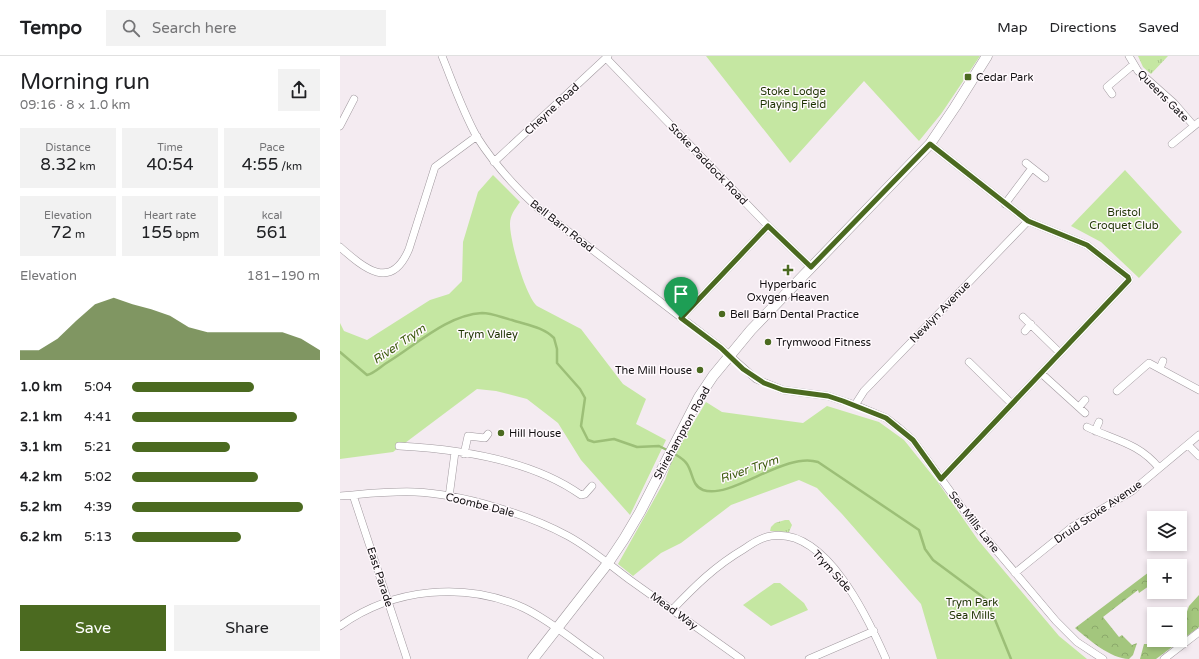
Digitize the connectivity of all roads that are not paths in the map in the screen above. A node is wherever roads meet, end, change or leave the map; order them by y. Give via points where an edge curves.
1 (442, 56) edge
2 (987, 56) edge
3 (1130, 56) edge
4 (607, 57) edge
5 (1133, 65) junction
6 (1112, 94) dead end
7 (354, 99) dead end
8 (1196, 124) edge
9 (340, 126) edge
10 (477, 136) junction
11 (930, 144) junction
12 (1172, 144) dead end
13 (494, 162) junction
14 (1045, 178) dead end
15 (1005, 204) junction
16 (1028, 221) junction
17 (768, 226) junction
18 (340, 247) edge
19 (811, 267) junction
20 (1023, 317) dead end
21 (681, 318) junction
22 (1031, 324) junction
23 (1025, 331) dead end
24 (1060, 353) junction
25 (729, 356) junction
26 (1163, 361) dead end
27 (969, 362) dead end
28 (1160, 368) junction
29 (976, 370) junction
30 (1042, 374) junction
31 (971, 375) dead end
32 (1199, 390) edge
33 (1117, 391) dead end
34 (1085, 400) dead end
35 (1012, 404) junction
36 (855, 405) junction
37 (1099, 422) dead end
38 (1087, 427) dead end
39 (1095, 431) junction
40 (488, 434) dead end
41 (1199, 435) edge
42 (1188, 445) junction
43 (399, 446) dead end
44 (455, 452) junction
45 (464, 454) junction
46 (1199, 456) edge
47 (1159, 468) junction
48 (941, 479) junction
49 (592, 486) dead end
50 (353, 495) junction
51 (340, 496) edge
52 (449, 497) junction
53 (608, 563) junction
54 (1015, 573) junction
55 (388, 601) junction
56 (672, 610) junction
57 (340, 626) edge
58 (557, 629) junction
59 (874, 631) junction
60 (1199, 632) edge
61 (407, 659) edge
62 (533, 659) edge
63 (600, 659) edge
64 (740, 659) edge
65 (809, 659) edge
66 (886, 659) edge
67 (1103, 659) edge
68 (1164, 659) edge

1 - 10 street, Bell Barn Road
2 - 11 main road, Shirehampton Road
3 - 5 street, Queens Gate
4 - 13 street, Cheyne Road
4 - 17 street, Stoke Paddock Road
5 - 6 street, Queens Gate via 1107,87
5 - 8 street, Queens Gate
7 - 9 street
8 - 12 street, Queens Gate
10 - 13 street, Bell Barn Road
10 - 18 street via 435,167 409,249 399,266 394,270 375,273 360,266
11 - 15 street
11 - 19 main road, Shirehampton Road
13 - 21 street, Bell Barn Road via 539,209
14 - 15 street via 1029,166
15 - 16 street
16 - 24 street via 1087,245 1104,256 1129,280
16 - 36 street, Newlyn Avenue via 864,391
17 - 19 street, Stoke Paddock Road
17 - 21 street
19 - 25 main road, Shirehampton Road
20 - 22 street
21 - 25 street, Bell Barn Road
22 - 23 street
22 - 24 street
24 - 30 street
25 - 36 street, Sea Mills Lane via 756,379 773,387 828,396
25 - 53 main road, Shirehampton Road via 699,397 640,512
26 - 28 street
27 - 29 street
28 - 32 street
28 - 33 street via 1149,363
29 - 31 street
29 - 35 street
30 - 34 street via 1082,410
30 - 35 street
35 - 48 street
36 - 48 street, Sea Mills Lane via 886,418 913,440
37 - 39 street
38 - 39 street
39 - 47 street via 1142,450
40 - 45 street via 485,438 468,436
41 - 42 street, Druid Stoke Avenue
42 - 46 street
42 - 47 street, Druid Stoke Avenue
43 - 44 street
44 - 45 street
44 - 52 street
45 - 49 street via 542,473 581,494 585,494
47 - 54 street, Druid Stoke Avenue via 1132,491 1072,527
48 - 54 street, Sea Mills Lane
50 - 51 street, Coombe Dale
50 - 52 street, Coombe Dale via 416,492
50 - 55 street, East Parade
52 - 53 street, Coombe Dale via 499,509 546,526 569,537
53 - 56 street, Mead Way
53 - 58 main road, Shirehampton Road
54 - 67 street, Sea Mills Lane via 1066,632
55 - 57 street via 360,612
55 - 58 street via 436,592 483,594 525,609
55 - 61 street, East Parade
56 - 59 street, Trym Side via 720,563 752,543 769,536 786,536 801,540 824,558 846,583
56 - 64 street, Mead Way
58 - 62 main road, Shirehampton Road
58 - 63 street
59 - 65 street
59 - 66 street, Trym Side
60 - 68 street

